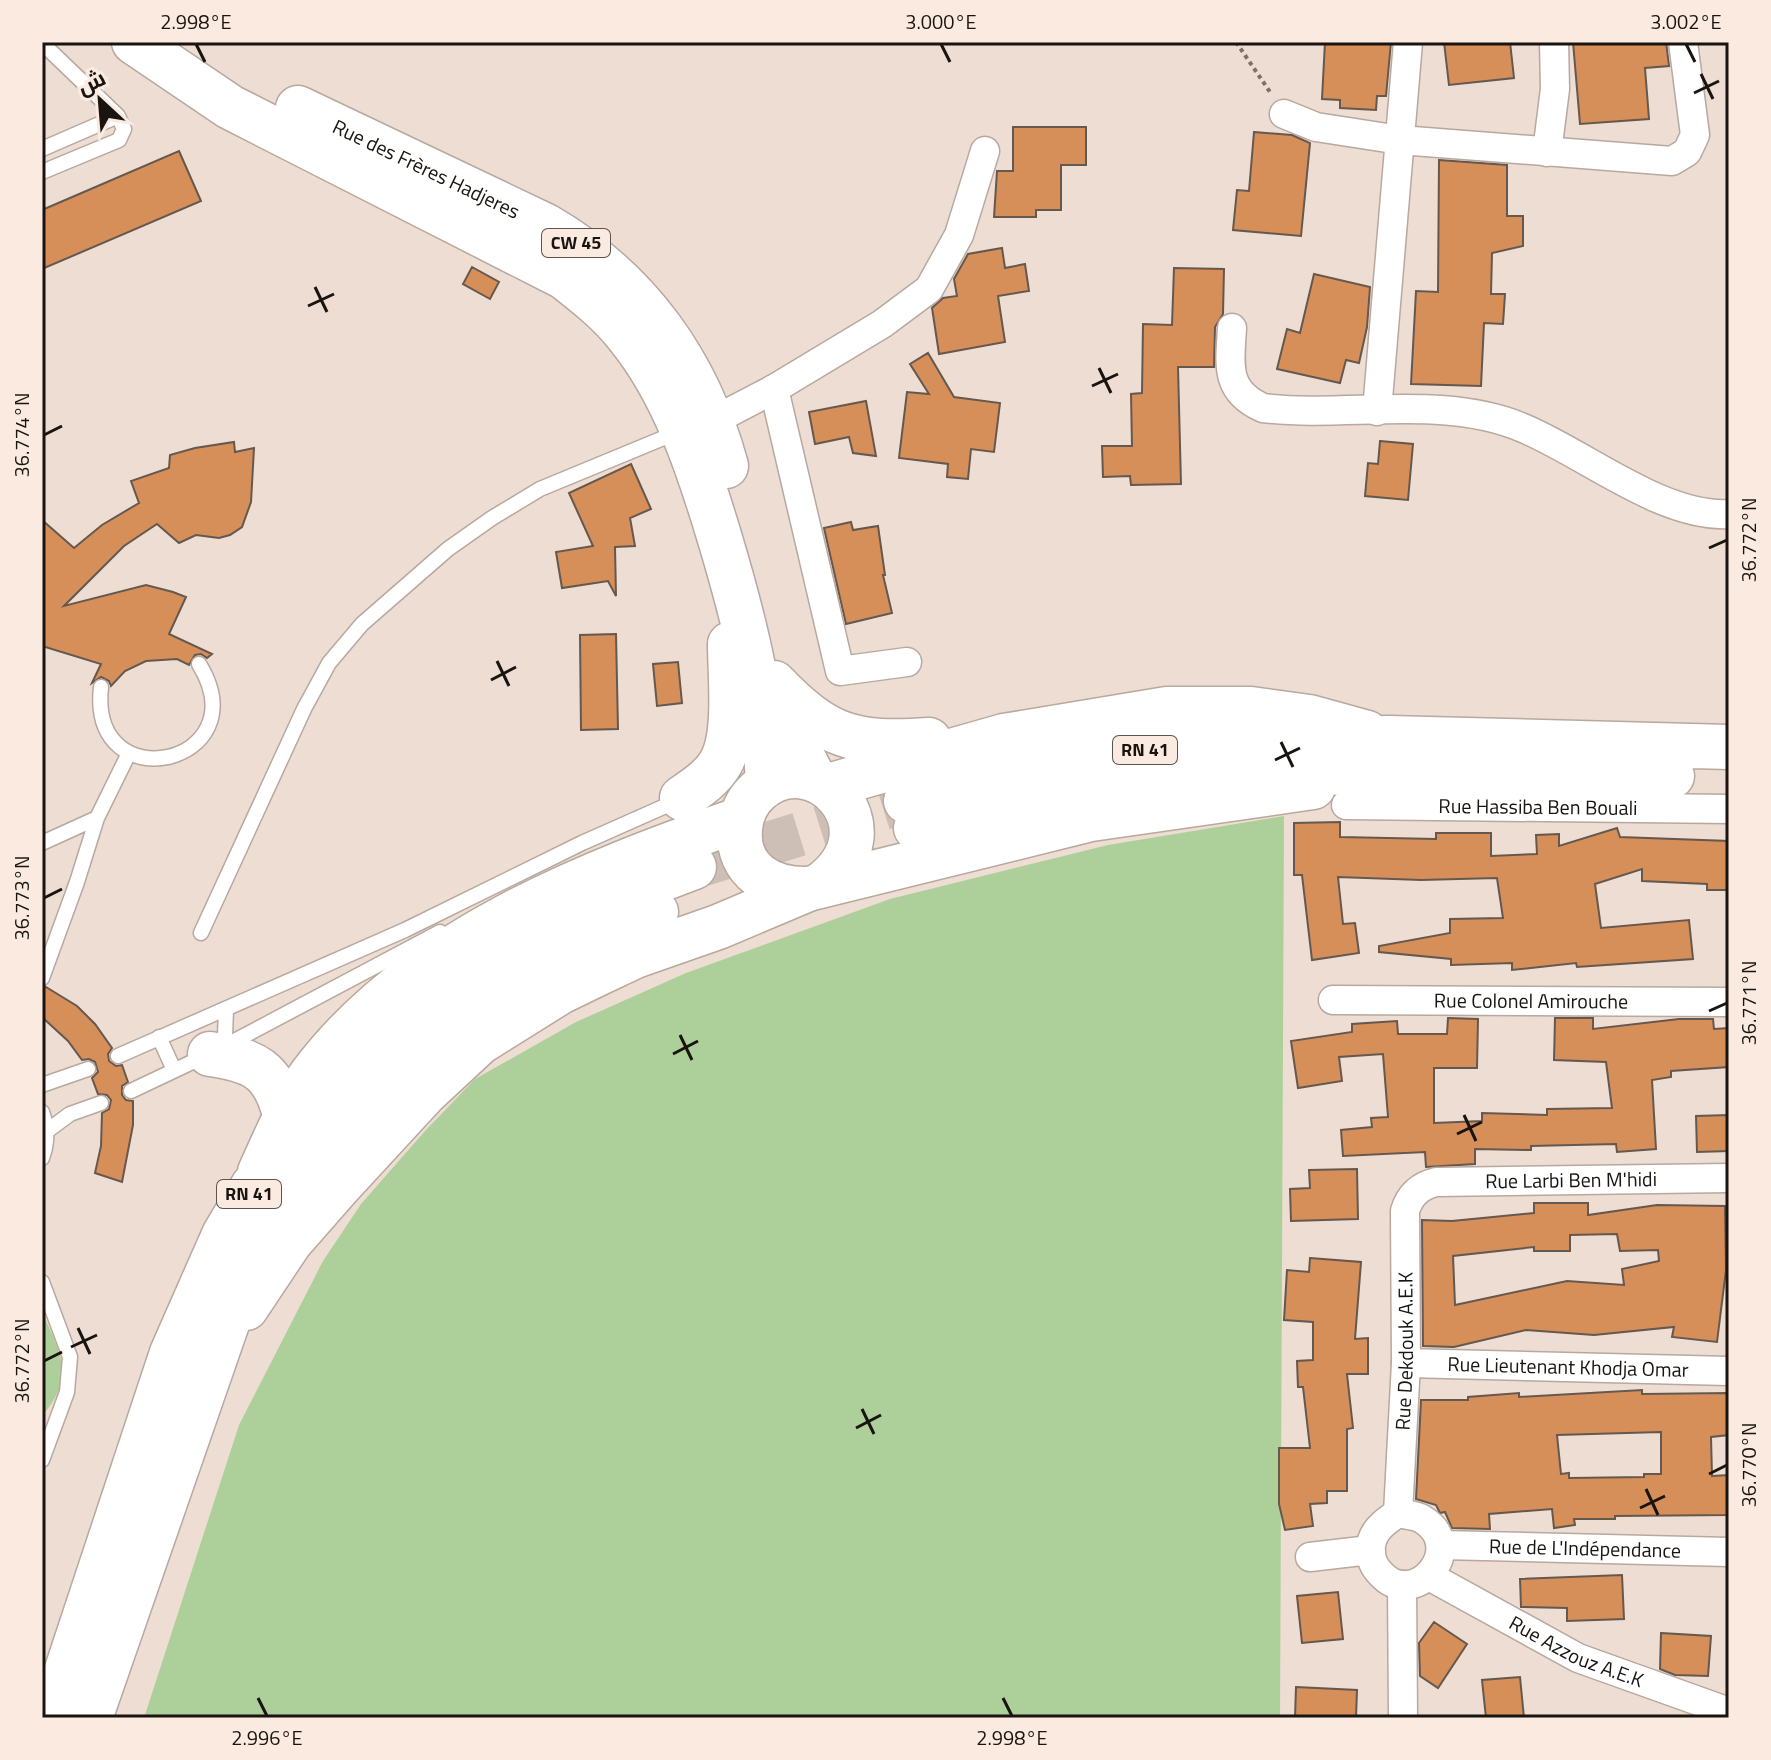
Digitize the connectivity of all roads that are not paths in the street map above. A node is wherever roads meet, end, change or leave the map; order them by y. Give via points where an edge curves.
1 (134, 42) edge
2 (181, 42) edge
3 (1408, 42) edge
4 (1554, 42) edge
5 (1683, 42) edge
6 (42, 43) edge
7 (1284, 114) road end
8 (118, 116) junction
9 (1400, 140) junction
10 (42, 149) edge
11 (985, 151) dead end
12 (1547, 152) junction
13 (42, 172) edge
14 (1232, 328) dead end
15 (774, 389) junction
16 (1377, 411) junction
17 (696, 426) junction
18 (1729, 514) edge
19 (730, 573) junction
20 (907, 662) dead end
21 (199, 664) dead end
22 (770, 679) junction
23 (101, 687) dead end
24 (1004, 736) junction
25 (1729, 747) edge
26 (129, 753) junction
27 (1384, 756) junction
28 (1729, 777) edge
29 (821, 782) junction
30 (737, 796) junction
31 (1346, 805) dead end
32 (1729, 809) edge
33 (911, 815) tunnel mouth
34 (97, 818) junction
35 (648, 837) dead end
36 (42, 843) edge
37 (551, 875) dead end
38 (815, 886) junction
39 (524, 888) dead end
40 (449, 927) dead end
41 (201, 933) dead end
42 (42, 978) edge
43 (1333, 1000) dead end
44 (1729, 1002) edge
45 (226, 1009) junction
46 (159, 1037) junction
47 (118, 1056) dead end
48 (210, 1056) junction
49 (88, 1069) dead end
50 (42, 1085) edge
51 (131, 1091) dead end
52 (101, 1103) dead end
53 (42, 1112) edge
54 (285, 1115) junction
55 (47, 1131) junction
56 (42, 1158) edge
57 (1729, 1178) edge
58 (253, 1186) junction
59 (1416, 1191) joint
60 (42, 1282) edge
61 (215, 1353) junction
62 (1406, 1363) junction
63 (1729, 1371) edge
64 (42, 1460) edge
65 (1398, 1513) junction
66 (1441, 1545) junction
67 (1370, 1550) junction
68 (1729, 1552) edge
69 (1310, 1557) dead end
70 (1429, 1576) junction
71 (1402, 1585) junction
72 (1729, 1712) edge
73 (51, 1718) edge
74 (90, 1718) edge
75 (1403, 1718) edge

1 - 17 main road via 230,107 564,277 627,335
2 - 17 main road, Rue des Frères Hadjeres / CW 45 via 290,104 577,244 635,295 660,326 686,369
3 - 9 street
4 - 12 street
5 - 12 street via 1695,126 1687,152 1672,161
6 - 8 lane
7 - 9 street via 1316,127
8 - 10 lane
8 - 13 lane via 124,129 119,140
9 - 12 street
9 - 16 street
11 - 15 street via 959,235 929,289
14 - 16 street via 1234,385 1251,403 1275,409
15 - 17 street
15 - 20 street via 840,671
16 - 18 street via 1460,412 1503,420 1684,509
17 - 19 main road via 707,494
17 - 22 main road, Rue des Frères Hadjeres / CW 45 via 731,487
17 - 41 lane via 540,489 448,549 362,624 329,663 304,709
19 - 30 main road via 760,695
19 - 30 main road via 730,725 725,754 708,779
21 - 26 lane via 213,700 211,720 201,738 168,759
22 - 24 main road via 813,718 846,737 892,742
22 - 29 main road, Rue des Frères Hadjeres via 789,730
23 - 26 lane via 103,725
24 - 27 main road via 1167,709 1251,709 1309,717
24 - 29 main road
25 - 27 main road, RN 41
26 - 34 lane
27 - 28 main road, RN 41
27 - 33 main road, RN 41
27 - 38 main road via 1288,792 1091,819
29 - 30 main road via 783,778
29 - 38 main road via 840,797 853,828 846,860
30 - 35 lane
30 - 38 main road via 741,848 755,873 789,890
30 - 45 lane via 582,843
30 - 54 main road via 663,847 520,911 400,984 343,1037
31 - 32 street, Rue Hassiba Ben Bouali
34 - 36 lane
34 - 42 lane
37 - 39 lane
38 - 61 main road via 622,962 560,992 480,1042 424,1094 290,1242
40 - 48 lane
43 - 44 street, Rue Colonel Amirouche
45 - 46 lane
45 - 48 lane
46 - 47 lane
46 - 48 lane
48 - 51 lane
48 - 54 main road via 256,1065 267,1074
49 - 50 lane
52 - 55 lane via 70,1114
53 - 55 lane
54 - 58 main road
55 - 56 lane
57 - 59 street, Rue Larbi Ben M'hidi via 1436,1182
58 - 61 main road, RN 41 via 359,1065 489,963 613,898 700,880 511,986 391,1081 343,1130 277,1218 254,1254
58 - 73 main road, RN 41 via 224,1235 172,1353
59 - 62 street, Rue Dekdouk A.E.K via 1405,1211
60 - 64 lane via 70,1357 67,1392
61 - 74 main road, RN 41
62 - 63 street, Rue Lieutenant Khodja Omar
62 - 65 street, Rue Dekdouk A.E.K
65 - 66 street via 1420,1518 1434,1529
65 - 67 street via 1380,1526
66 - 68 street, Rue de L'Indépendance
66 - 70 street via 1439,1562
67 - 69 street
67 - 71 street via 1375,1567
70 - 71 street
70 - 72 street, Rue Azzouz A.E.K via 1578,1658
71 - 75 street

